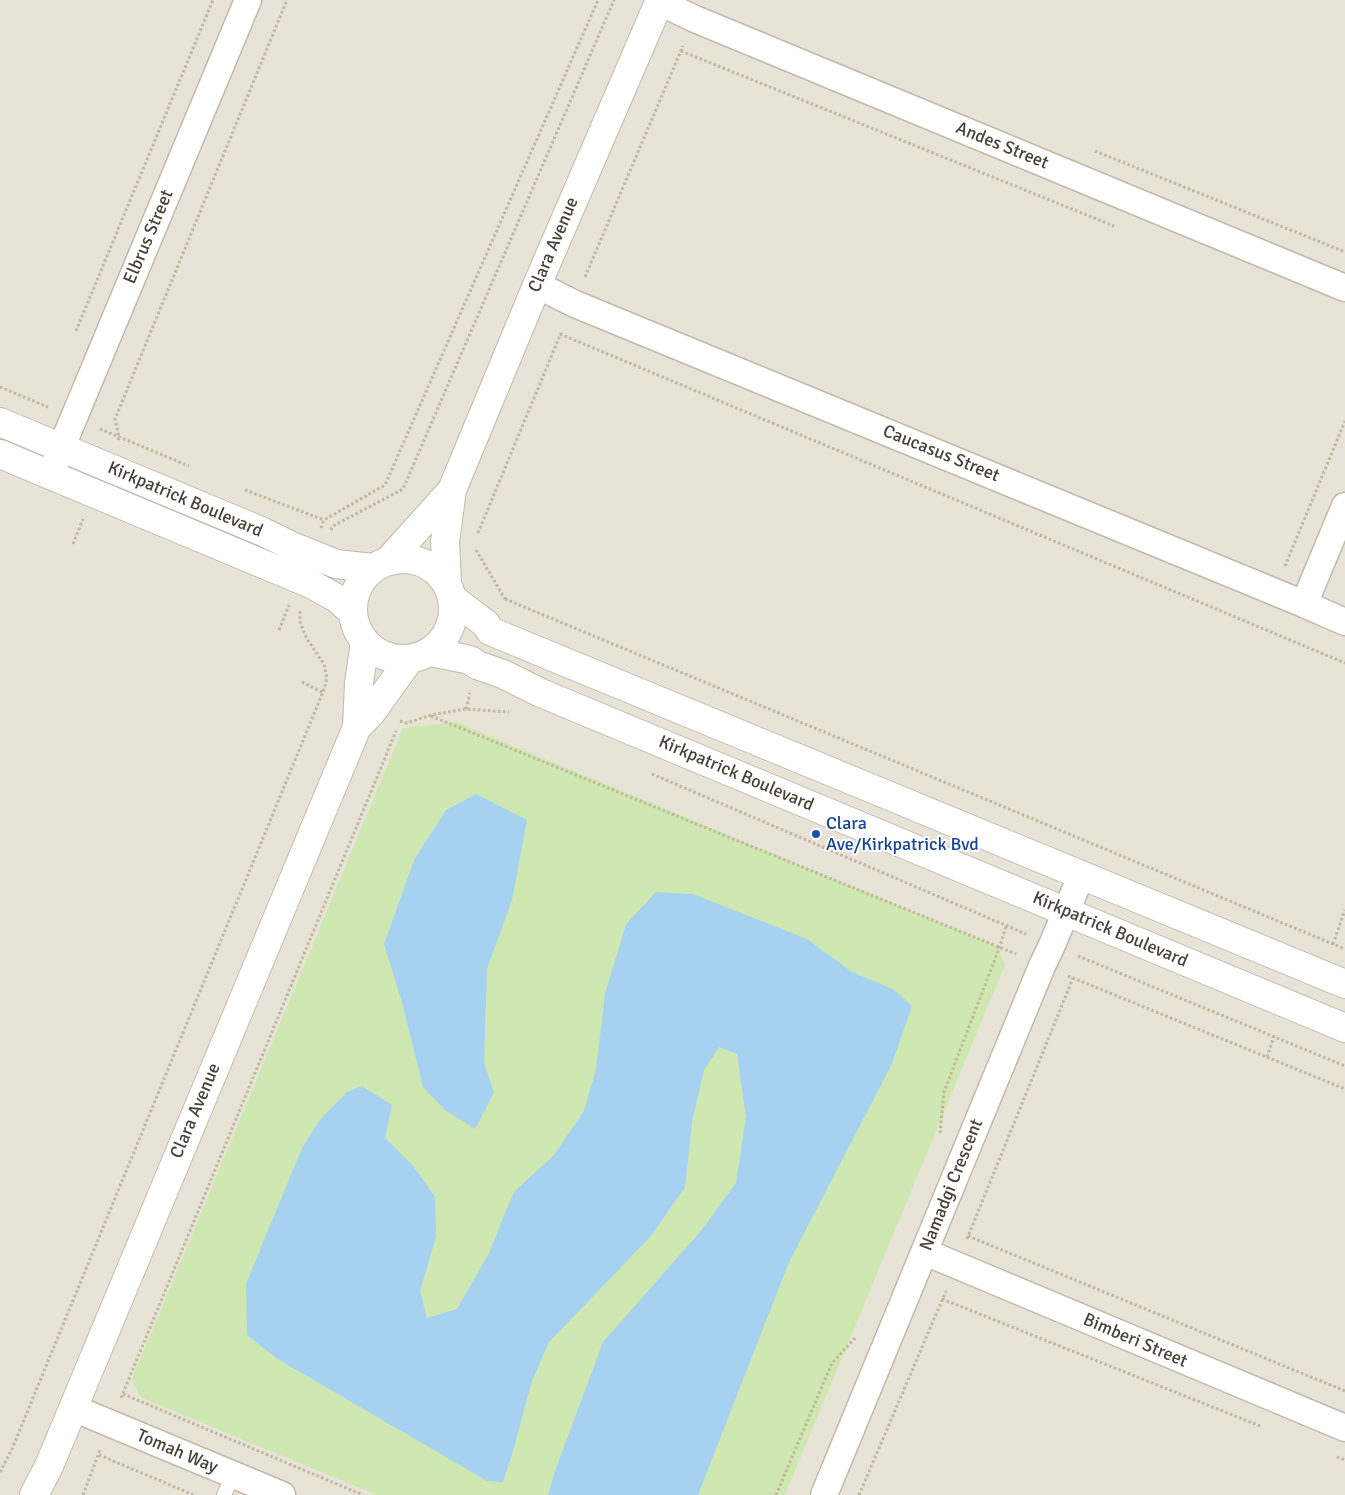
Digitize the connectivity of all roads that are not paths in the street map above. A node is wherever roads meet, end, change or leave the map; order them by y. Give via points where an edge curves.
1 (248, 0) edge
2 (658, 1) edge
3 (537, 285) junction
4 (1345, 288) edge
5 (0, 422) edge
6 (62, 448) junction
7 (0, 454) edge
8 (50, 475) junction
9 (452, 490) junction
10 (1345, 506) edge
11 (381, 564) junction
12 (450, 591) junction
13 (1304, 604) junction
14 (352, 612) junction
15 (1345, 622) edge
16 (365, 642) junction
17 (420, 656) junction
18 (356, 727) junction
19 (1081, 876) junction
20 (1066, 911) junction
21 (1345, 984) edge
22 (1345, 1028) edge
23 (925, 1252) junction
24 (73, 1408) junction
25 (1345, 1428) edge
26 (228, 1485) edge
27 (34, 1495) edge
28 (282, 1495) edge
29 (824, 1495) edge

1 - 6 street, Elbrus Street
2 - 3 street, Clara Avenue
2 - 4 street, Andes Street
3 - 9 street, Clara Avenue
3 - 13 street, Caucasus Street via 575,304
5 - 6 street, Kirkpatrick Boulevard
6 - 8 street, Elbrus Street
6 - 11 street, Kirkpatrick Boulevard via 336,564
7 - 8 street, Kirkpatrick Boulevard
8 - 14 street, Kirkpatrick Boulevard via 306,581 338,599
9 - 11 street, Clara Avenue
9 - 12 street, Clara Avenue via 445,541
10 - 13 street
11 - 12 street via 405,558 421,562 436,570
11 - 14 street via 362,580 354,595
12 - 17 street via 454,616 449,632 439,646
12 - 19 street via 490,631
13 - 15 street, Caucasus Street
14 - 16 street via 356,628
16 - 17 street via 377,653 393,659
16 - 18 street, Clara Avenue
17 - 18 street, Clara Avenue
17 - 20 street, Kirkpatrick Boulevard via 470,660 541,693
18 - 24 street, Clara Avenue
19 - 20 street, Namadgi Crescent
19 - 21 street
20 - 22 street, Kirkpatrick Boulevard
20 - 23 street, Namadgi Crescent
23 - 25 street, Bimberi Street
23 - 29 street, Namadgi Crescent
24 - 26 street, Tomah Way via 111,1424
24 - 27 street, Clara Avenue
26 - 28 street, Tomah Way

